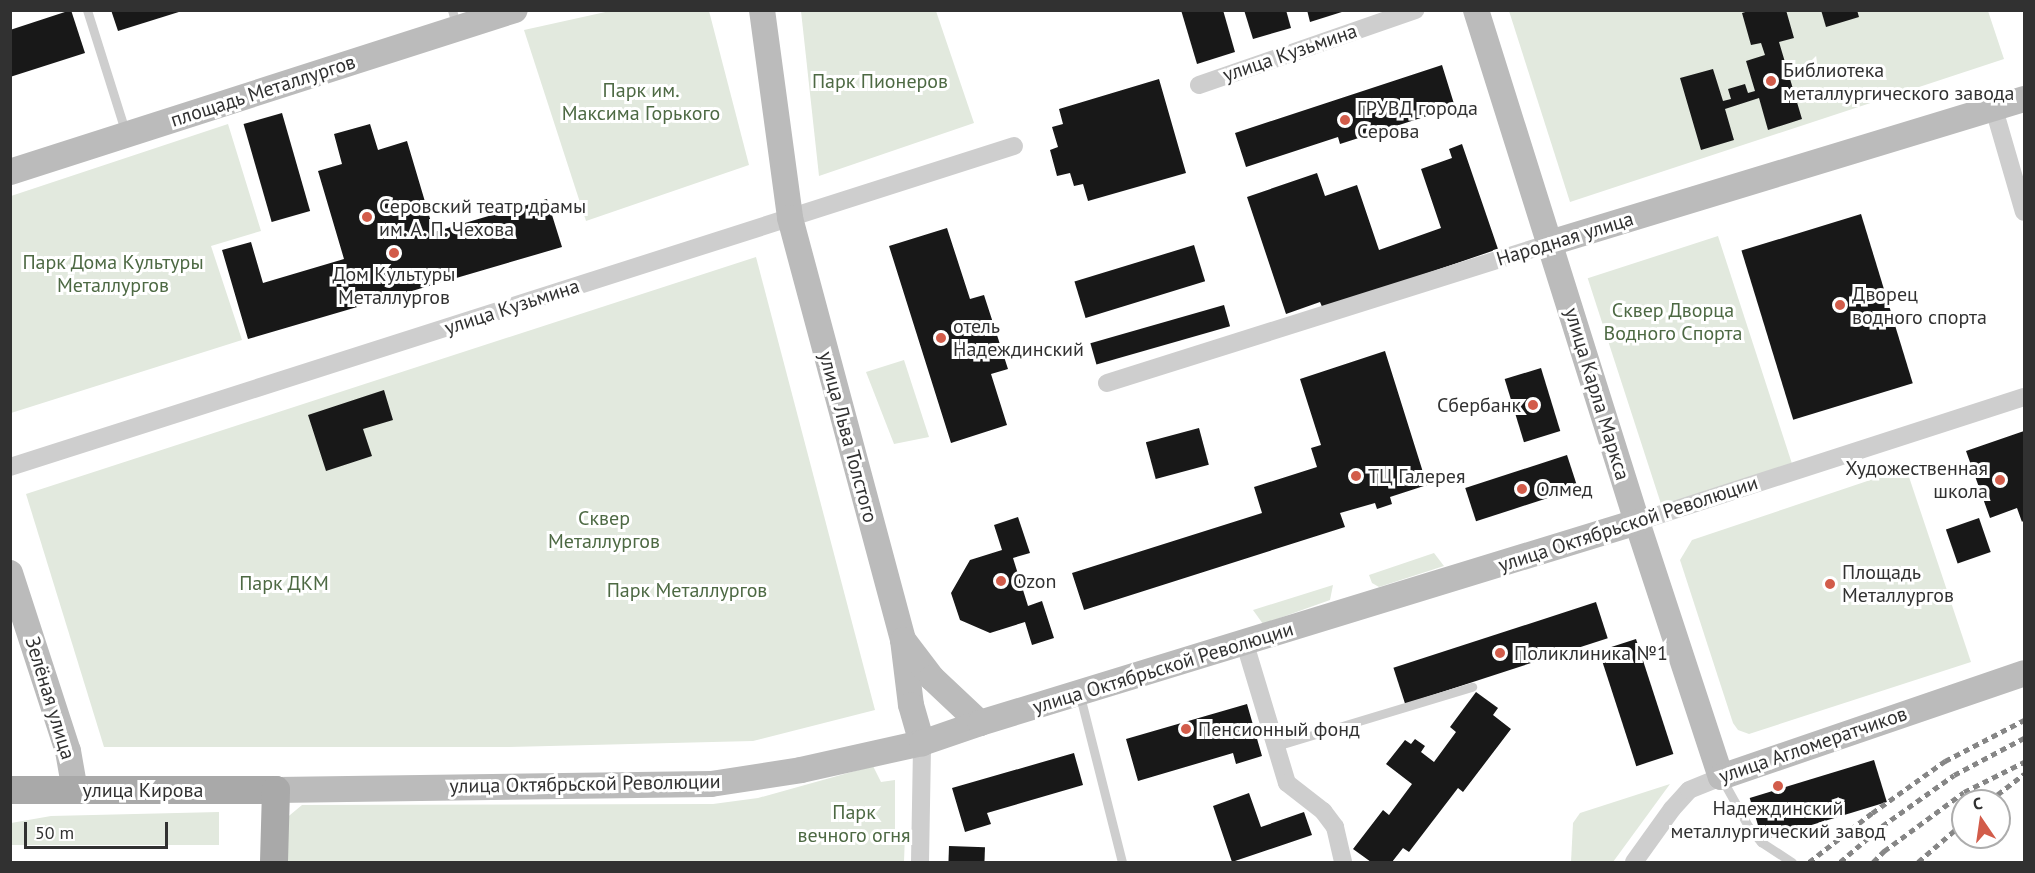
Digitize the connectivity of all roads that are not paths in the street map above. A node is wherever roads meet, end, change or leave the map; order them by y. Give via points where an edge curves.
1 (87, 10) edge
2 (515, 10) edge
3 (762, 10) edge
4 (1415, 10) edge
5 (1476, 10) edge
6 (455, 20) edge
7 (1199, 85) dead end
8 (2025, 99) edge
9 (1994, 109) junction
10 (126, 134) junction
11 (1014, 146) dead end
12 (10, 172) edge
13 (2025, 212) edge
14 (790, 218) junction
15 (1550, 243) junction
16 (1107, 382) dead end
17 (2025, 396) edge
18 (10, 467) edge
19 (1637, 522) junction
20 (10, 573) edge
21 (903, 640) junction
22 (1245, 644) junction
23 (2025, 673) edge
24 (1472, 687) dead end
25 (1079, 693) junction
26 (980, 723) junction
27 (922, 743) junction
28 (1276, 746) junction
29 (1721, 777) junction
30 (10, 790) edge
31 (75, 790) junction
32 (276, 790) junction
33 (274, 862) edge
34 (920, 862) edge
35 (1122, 862) edge
36 (1343, 862) edge
37 (1634, 862) edge
38 (1792, 862) edge

1 - 10 lane
2 - 6 street, площадь Металлургов
3 - 14 street, улица Льва Толстого
4 - 7 street, улица Кузьмина
5 - 15 street, улица Карла Маркса
6 - 10 street, площадь Металлургов
8 - 9 street, Народная улица
9 - 13 street
9 - 15 street, Народная улица
10 - 12 street, площадь Металлургов
11 - 14 street, улица Кузьмина
14 - 18 street, улица Кузьмина
14 - 21 street, улица Льва Толстого
15 - 16 street, Народная улица
15 - 19 street, улица Карла Маркса
17 - 19 street, улица Октябрьской Революции
19 - 22 street, улица Октябрьской Революции
19 - 29 street, улица Карла Маркса
20 - 31 street, Зелёная улица via 68,751
21 - 26 street via 932,678
21 - 27 street, улица Льва Толстого via 910,705
22 - 25 street, улица Октябрьской Революции
22 - 28 street
23 - 29 street, улица Агломератчиков
24 - 28 lane
25 - 26 street, улица Октябрьской Революции
25 - 35 lane
26 - 27 street, улица Октябрьской Революции
27 - 32 street, улица Октябрьской Революции via 801,770 711,784
27 - 34 street, улица Льва Толстого
28 - 36 street via 1287,783 1323,811 1335,826
29 - 37 street, улица Агломератчиков via 1689,790
29 - 38 lane via 1761,842
30 - 31 main road, улица Кирова
31 - 32 main road, улица Кирова
32 - 33 main road

